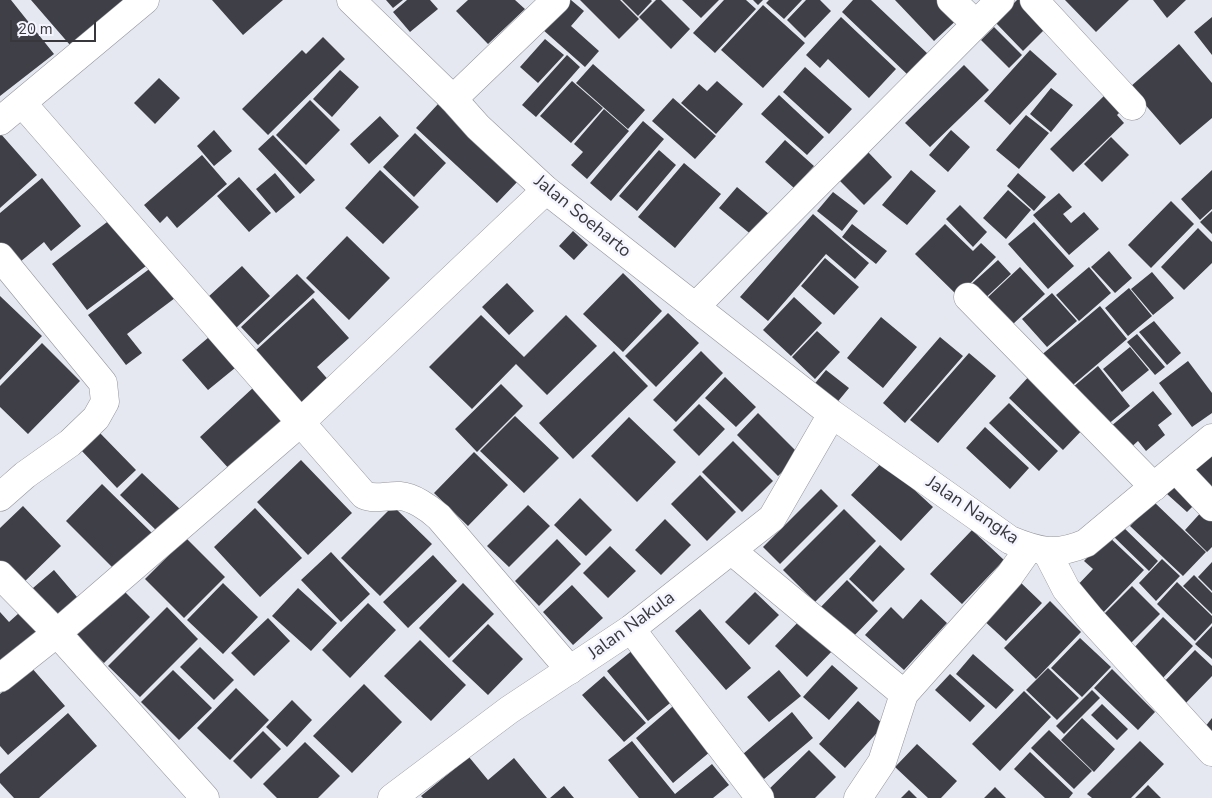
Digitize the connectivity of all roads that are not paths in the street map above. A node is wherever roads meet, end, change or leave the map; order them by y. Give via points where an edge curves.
1 (144, 0) edge
2 (351, 0) edge
3 (556, 0) edge
4 (951, 0) edge
5 (1000, 0) edge
6 (1034, 0) edge
7 (976, 24) junction
8 (453, 99) junction
9 (22, 103) junction
10 (1132, 106) dead end
11 (0, 121) edge
12 (546, 190) junction
13 (0, 256) edge
14 (968, 298) dead end
15 (695, 307) junction
16 (832, 414) junction
17 (300, 423) junction
18 (1212, 438) edge
19 (1176, 469) junction
20 (1154, 487) junction
21 (0, 498) edge
22 (1212, 507) edge
23 (1038, 550) junction
24 (732, 551) junction
25 (0, 575) edge
26 (631, 628) junction
27 (57, 633) junction
28 (570, 670) junction
29 (0, 678) edge
30 (904, 694) junction
31 (1212, 752) edge
32 (205, 798) edge
33 (392, 798) edge
34 (760, 798) edge
35 (858, 798) edge

1 - 9 street
2 - 8 street, Jalan Soeharto
3 - 8 street
4 - 7 street
5 - 7 street
6 - 10 street
7 - 15 street
8 - 12 street, Jalan Soeharto via 478,127
9 - 11 street
9 - 17 street
12 - 15 street, Jalan Soeharto
12 - 17 street
13 - 21 street via 103,384 105,402 96,418 70,443 25,475
14 - 20 street
15 - 16 street, Jalan Soeharto
16 - 23 street, Jalan Nangka via 1010,540
16 - 24 street, Jalan Nakula via 772,518
17 - 27 street
17 - 28 street via 364,495 402,496 439,517
18 - 19 street
19 - 20 street
19 - 22 street
20 - 23 street via 1086,543 1067,551
23 - 30 street via 1010,575
23 - 31 street via 1090,618
24 - 26 street, Jalan Nakula
24 - 30 street
25 - 27 street
26 - 28 street, Jalan Nakula
26 - 34 street
27 - 29 street
27 - 32 street
28 - 33 street, Jalan Nakula via 509,710
30 - 35 street via 882,762

